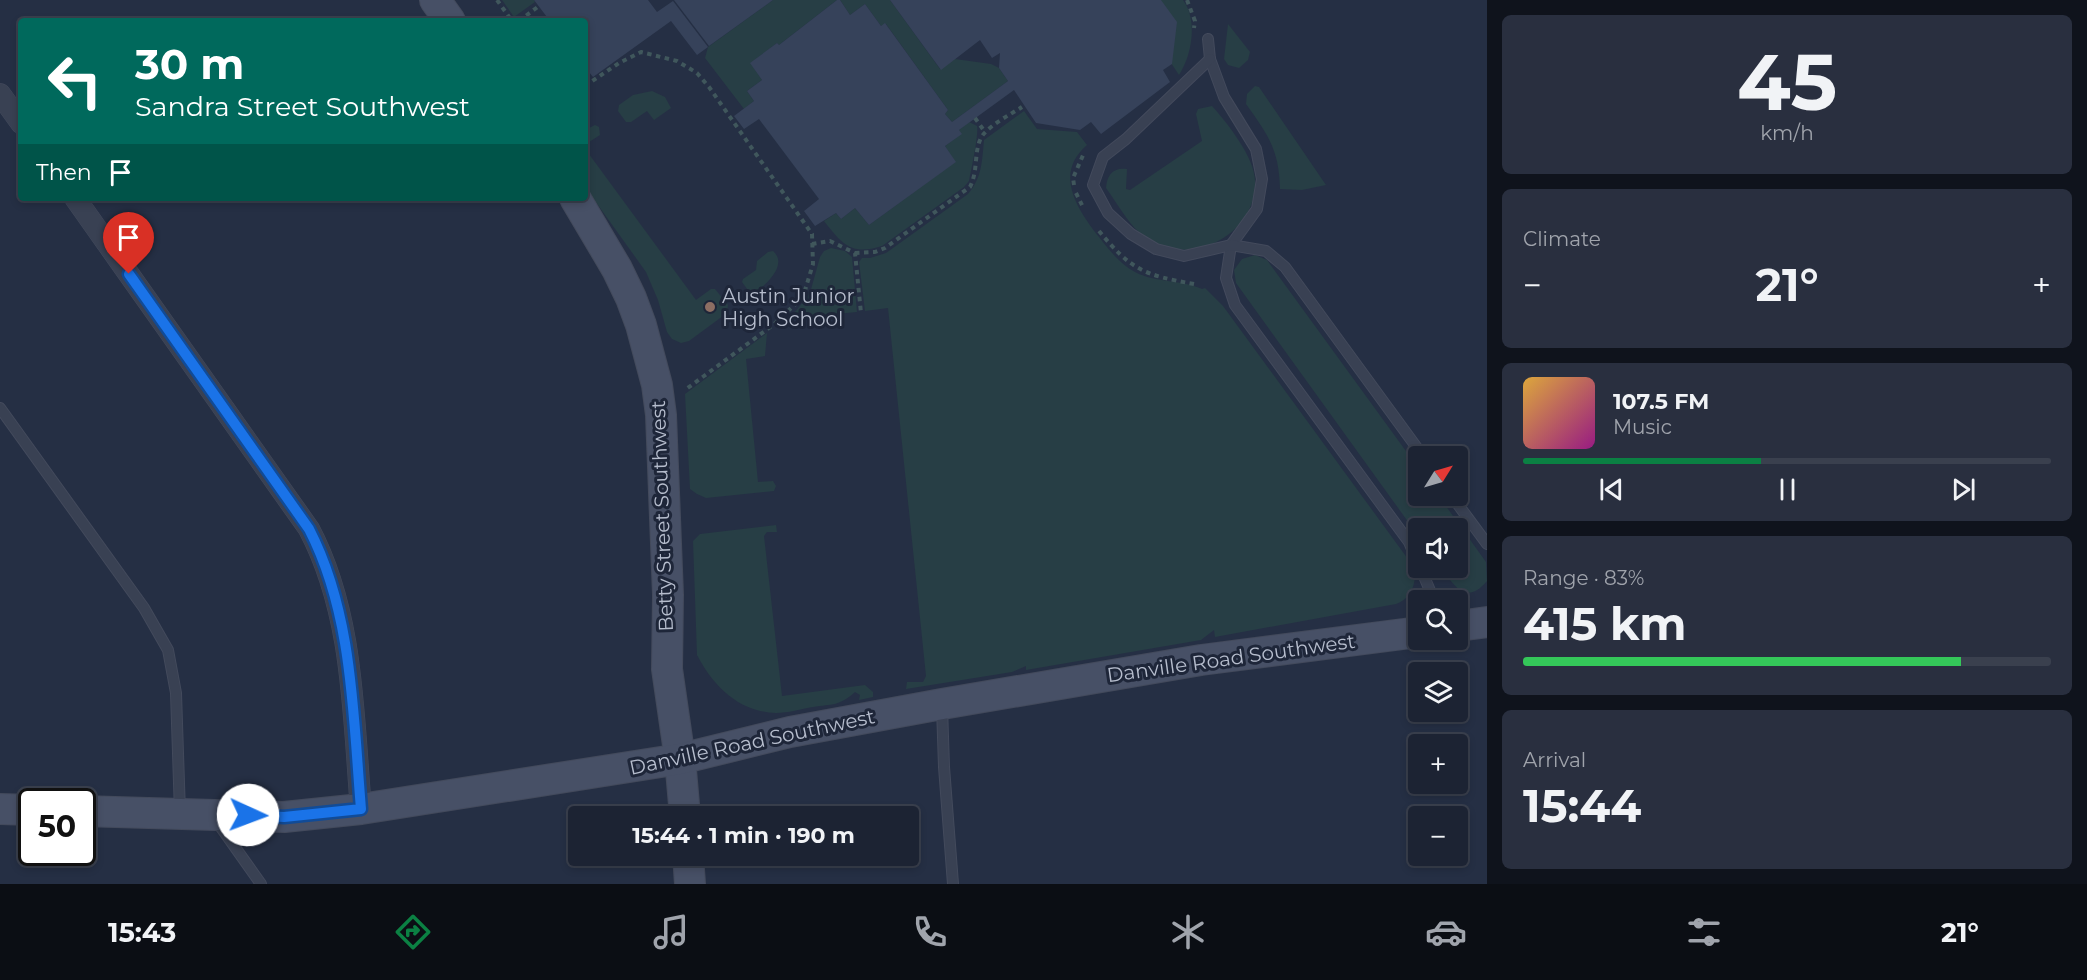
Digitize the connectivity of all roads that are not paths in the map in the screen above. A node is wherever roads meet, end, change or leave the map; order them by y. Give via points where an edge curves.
1 (435, 0) edge
2 (448, 18) edge
3 (1208, 39) dead end
4 (1210, 59) junction
5 (0, 93) edge
6 (18, 119) edge
7 (77, 201) edge
8 (577, 201) edge
9 (1231, 245) junction
10 (0, 408) edge
11 (1416, 446) edge
12 (1459, 506) edge
13 (1408, 541) edge
14 (1487, 544) edge
15 (1487, 622) edge
16 (1468, 625) edge
17 (1408, 633) edge
18 (942, 704) junction
19 (680, 759) junction
20 (684, 806) edge
21 (0, 809) edge
22 (361, 809) junction
23 (18, 810) edge
24 (96, 811) edge
25 (180, 813) junction
26 (211, 814) junction
27 (689, 866) edge
28 (261, 884) edge
29 (690, 884) edge
30 (953, 884) edge

1 - 2 main road
3 - 4 lane
4 - 9 lane via 1224,97 1256,149 1262,179 1257,208
4 - 9 lane via 1103,158 1093,185 1108,213 1156,249 1184,256
5 - 6 street
7 - 22 street via 309,529 323,555 340,613
8 - 19 main road, Betty Street Southwest via 631,298 657,385 668,595 667,669
9 - 11 lane via 1266,251 1285,267
9 - 13 lane via 1226,278 1235,305
10 - 25 lane via 144,608 168,650 176,693
12 - 14 lane
15 - 16 main road
17 - 18 main road, Danville Road Southwest via 1201,660
18 - 19 main road, Danville Road Southwest via 790,732
18 - 30 lane
19 - 20 main road, Betty Street Southwest
19 - 22 main road, Danville Road Southwest
21 - 23 main road
22 - 26 main road, Danville Road Southwest via 284,817
24 - 25 main road, Danville Road Southwest
25 - 26 main road, Danville Road Southwest
26 - 28 lane
27 - 29 main road

